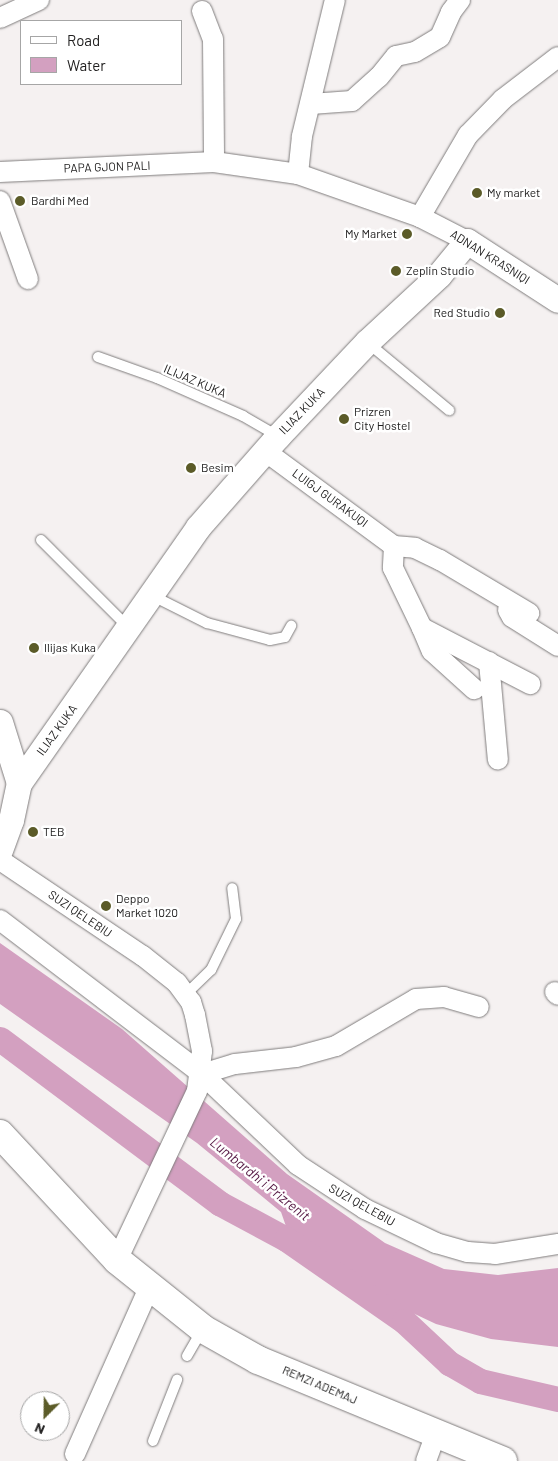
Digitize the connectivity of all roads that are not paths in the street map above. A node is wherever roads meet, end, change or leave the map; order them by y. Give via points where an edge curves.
1 (39, 0) edge
2 (335, 0) edge
3 (460, 0) edge
4 (202, 11) dead end
5 (0, 18) edge
6 (558, 56) edge
7 (311, 104) junction
8 (214, 162) junction
9 (0, 172) edge
10 (298, 174) junction
11 (0, 201) edge
12 (420, 217) junction
13 (468, 241) junction
14 (28, 279) dead end
15 (558, 300) edge
16 (367, 342) junction
17 (98, 357) dead end
18 (449, 410) dead end
19 (271, 444) junction
20 (41, 540) dead end
21 (394, 546) junction
22 (151, 595) junction
23 (507, 602) junction
24 (529, 613) dead end
25 (291, 626) dead end
26 (129, 628) junction
27 (422, 628) junction
28 (558, 646) edge
29 (489, 662) junction
30 (530, 684) dead end
31 (474, 688) dead end
32 (0, 722) edge
33 (498, 760) dead end
34 (18, 783) junction
35 (0, 850) edge
36 (0, 860) edge
37 (232, 888) dead end
38 (0, 920) edge
39 (186, 994) junction
40 (479, 1007) dead end
41 (200, 1083) junction
42 (0, 1134) edge
43 (558, 1244) edge
44 (117, 1260) junction
45 (149, 1288) junction
46 (202, 1329) junction
47 (187, 1356) dead end
48 (177, 1380) dead end
49 (436, 1434) junction
50 (153, 1441) dead end
51 (75, 1454) dead end
52 (426, 1461) edge
53 (503, 1461) edge

1 - 5 street
2 - 7 street
3 - 7 street via 440,37 415,52 396,56 352,101
4 - 8 street via 213,39
6 - 12 street via 503,99 468,135
7 - 10 street via 302,136
8 - 9 street, PAPA GJON PALI
8 - 10 street, PAPA GJON PALI
10 - 12 street, ADNAN KRASNIQI
11 - 14 street
12 - 13 street, ADNAN KRASNIQI
13 - 15 street, ADNAN KRASNIQI
13 - 16 street, ILIAZ KUKA via 439,275
16 - 18 lane
16 - 19 street, ILIAZ KUKA
17 - 19 lane, ILIJAZ KUKA via 157,378 243,416
19 - 21 street, LUIGJ GURAKUQI
19 - 22 street, ILIAZ KUKA via 198,527
20 - 26 lane
21 - 23 street, LUIGJ GURAKUQI via 415,548 440,560
21 - 27 street via 393,568
22 - 25 lane via 207,623 270,640 285,637
22 - 26 street, ILIAZ KUKA
23 - 24 street, LUIGJ GURAKUQI
23 - 28 street, LUIGJ GURAKUQI via 512,617
26 - 34 street, ILIAZ KUKA
27 - 29 street
27 - 31 street via 432,651
29 - 30 street
29 - 33 street
32 - 34 street
34 - 35 street, ILIAZ KUKA via 11,820
36 - 39 street, SUZI QELEBIU via 143,956
37 - 39 lane via 236,919 212,970
38 - 41 street, SUZI QELEBIU
39 - 41 street, SUZI QELEBIU via 201,1041
40 - 41 street via 444,997 416,1000 327,1049 296,1057 235,1064
41 - 43 street, SUZI QELEBIU via 298,1165 365,1209 436,1243 468,1252 495,1254
41 - 44 street
42 - 44 main road, REMZI ADEMAJ
44 - 45 main road, REMZI ADEMAJ
45 - 46 main road, REMZI ADEMAJ
45 - 51 street
46 - 47 lane
46 - 49 main road, REMZI ADEMAJ via 258,1360
48 - 50 lane
49 - 52 street
49 - 53 main road, REMZI ADEMAJ

